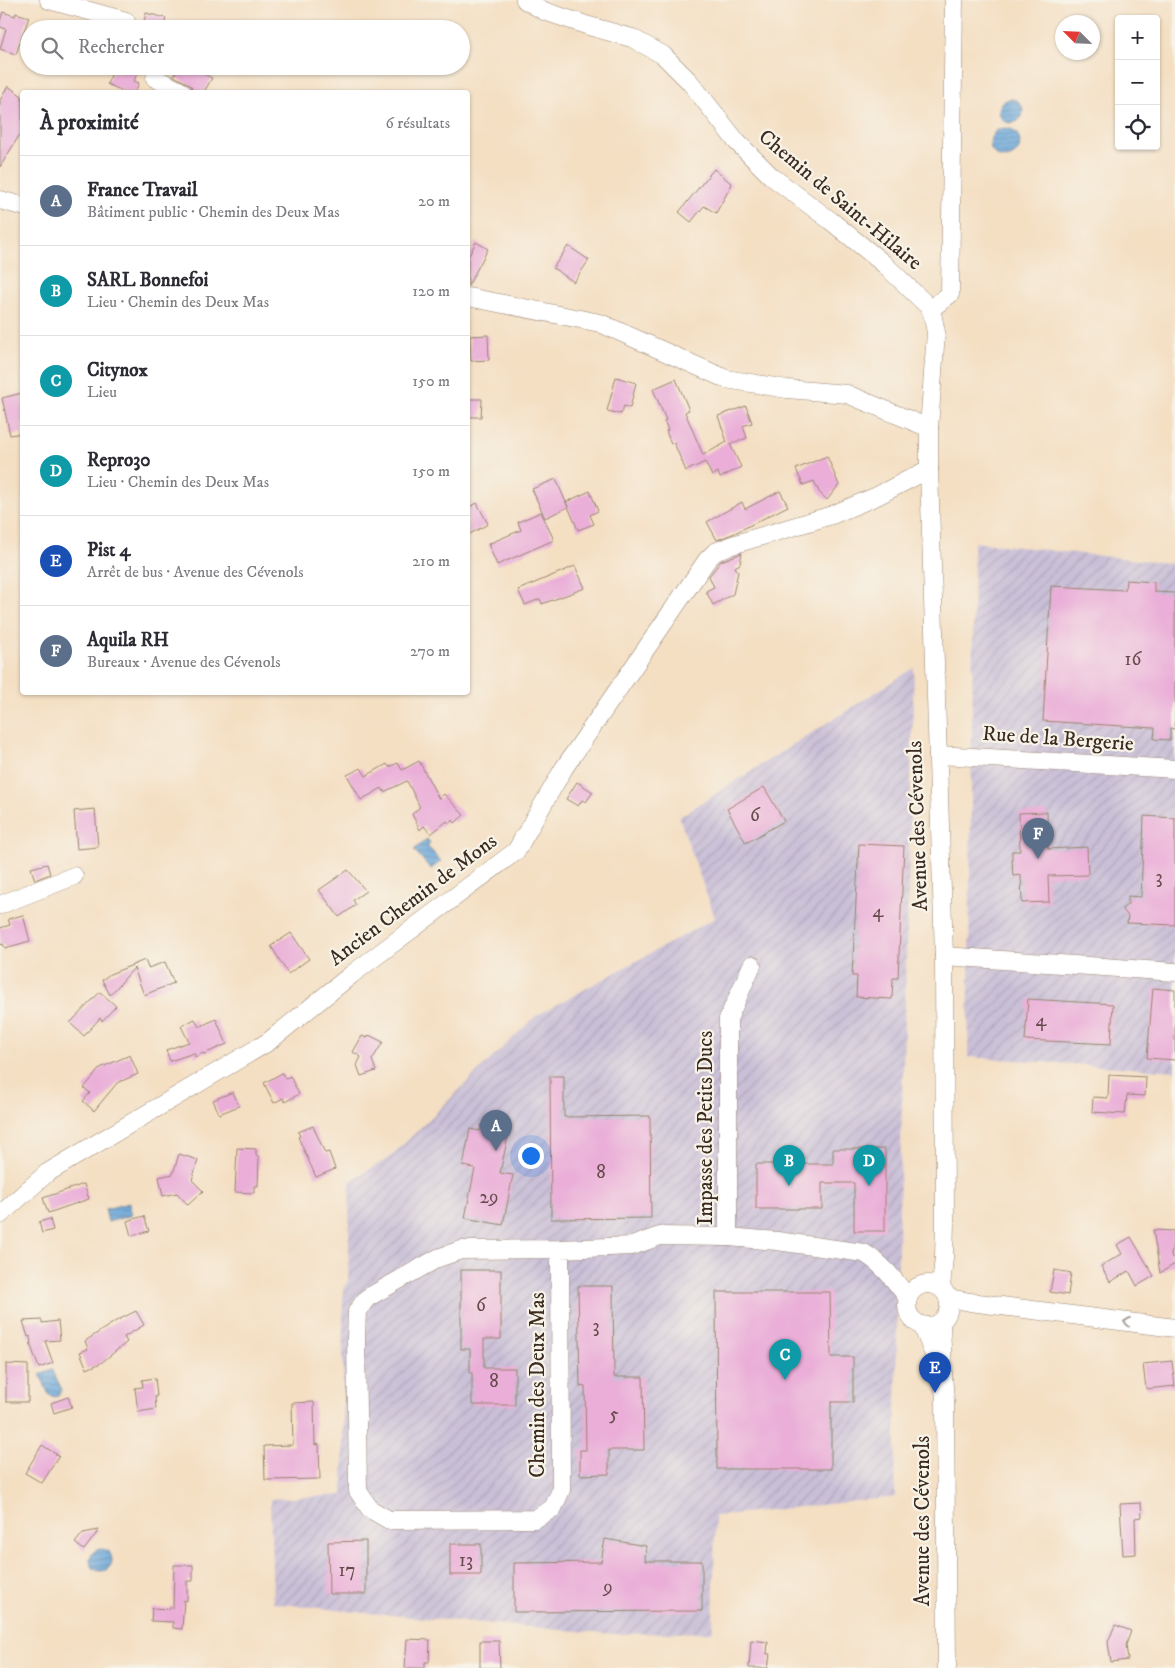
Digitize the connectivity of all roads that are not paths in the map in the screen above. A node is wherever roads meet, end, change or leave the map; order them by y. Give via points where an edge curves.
1 (49, 0) edge
2 (525, 0) edge
3 (954, 0) edge
4 (122, 20) edge
5 (152, 79) edge
6 (177, 90) edge
7 (0, 200) edge
8 (20, 205) edge
9 (470, 297) edge
10 (931, 309) junction
11 (929, 428) junction
12 (929, 469) junction
13 (938, 754) junction
14 (1175, 769) edge
15 (74, 876) dead end
16 (0, 905) edge
17 (944, 956) junction
18 (752, 965) dead end
19 (1175, 972) edge
20 (0, 1215) edge
21 (945, 1222) junction
22 (728, 1237) junction
23 (560, 1249) junction
24 (915, 1290) junction
25 (945, 1292) junction
26 (941, 1322) junction
27 (922, 1326) junction
28 (1175, 1328) edge
29 (943, 1374) junction
30 (946, 1668) edge

1 - 4 street
2 - 10 street, Chemin de Saint-Hilaire via 544,11 632,38 663,55 690,82 737,142 771,176 884,264
3 - 10 street via 950,294
5 - 6 street
7 - 8 street
9 - 11 street via 600,323 726,379 847,394
10 - 11 street via 936,332
11 - 12 street, Avenue des Cévenols
12 - 13 street, Avenue des Cévenols
12 - 20 street, Ancien Chemin de Mons via 832,515 732,544 715,552 706,560 564,768 516,851 268,1042 47,1172
13 - 14 street, Rue de la Bergerie
13 - 17 street, Avenue des Cévenols
15 - 16 street
17 - 19 street
17 - 21 street, Avenue des Cévenols
18 - 22 street, Impasse des Petits Ducs via 728,1019
21 - 24 street, Avenue des Cévenols via 935,1254
21 - 25 street, Avenue des Cévenols
22 - 23 street, Chemin des Deux Mas via 660,1236 632,1246
22 - 24 street, Chemin des Deux Mas via 864,1253
23 - 23 street, Chemin des Deux Mas via 462,1250 438,1258 367,1298 357,1311 358,1491 370,1509 389,1520 486,1520 535,1519 553,1508 560,1490
24 - 25 street via 929,1283
24 - 27 street via 908,1312
25 - 26 street via 950,1304
28 -> 25 street via 970,1302
26 - 27 street
26 - 29 street, Avenue des Cévenols
27 - 29 street, Avenue des Cévenols
29 - 30 street, Avenue des Cévenols via 946,1400

